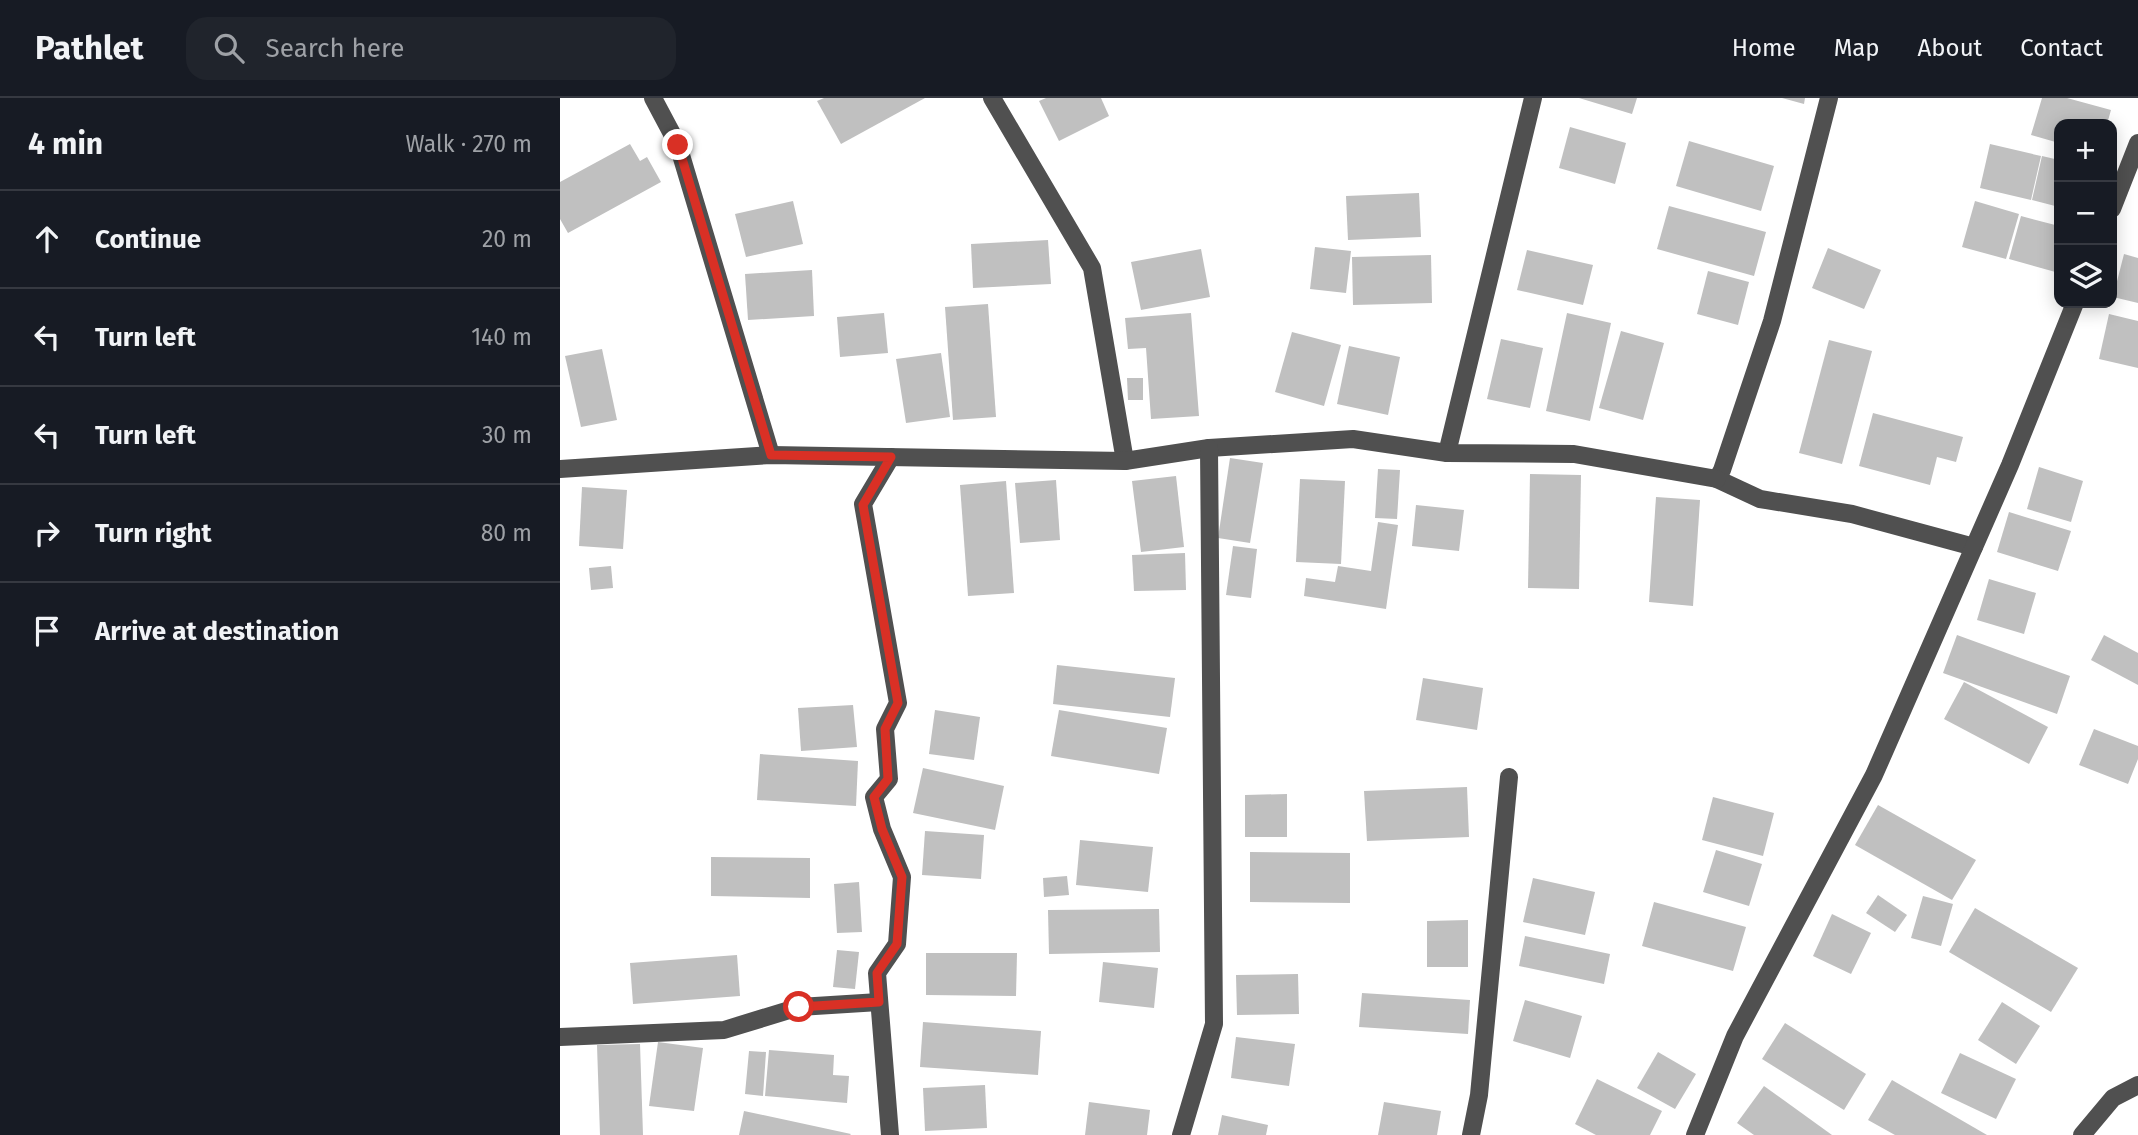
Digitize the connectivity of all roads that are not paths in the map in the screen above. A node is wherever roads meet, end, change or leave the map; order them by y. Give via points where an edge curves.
1 (653, 98) edge
2 (992, 98) edge
3 (1534, 98) edge
4 (1829, 98) edge
5 (2138, 143) edge
6 (2117, 196) edge
7 (2073, 308) edge
8 (1209, 448) junction
9 (1447, 453) junction
10 (771, 455) junction
11 (891, 457) junction
12 (1125, 461) junction
13 (560, 469) edge
14 (1717, 480) junction
15 (1974, 547) junction
16 (1509, 777) dead end
17 (879, 1002) junction
18 (560, 1037) edge
19 (2138, 1085) edge
20 (890, 1135) edge
21 (1181, 1135) edge
22 (1471, 1135) edge
23 (1695, 1135) edge
24 (2081, 1135) edge

1 - 10 street via 678,145
2 - 12 street via 1092,268
3 - 9 street
4 - 14 street via 1772,321
5 - 6 street
7 - 15 street
8 - 9 street via 1353,439
8 - 12 street
8 - 21 street via 1214,1024
9 - 14 street via 1574,454
10 - 11 street
10 - 13 street
11 - 12 street
11 - 17 street via 863,505 898,703 885,729 888,779 874,797 902,877 897,944 877,973
14 - 15 street via 1760,499 1852,514
15 - 23 street via 1874,775 1735,1036
16 - 22 street via 1479,1095
17 - 18 street via 799,1007 724,1030
17 - 20 street
19 - 24 street via 2113,1098

